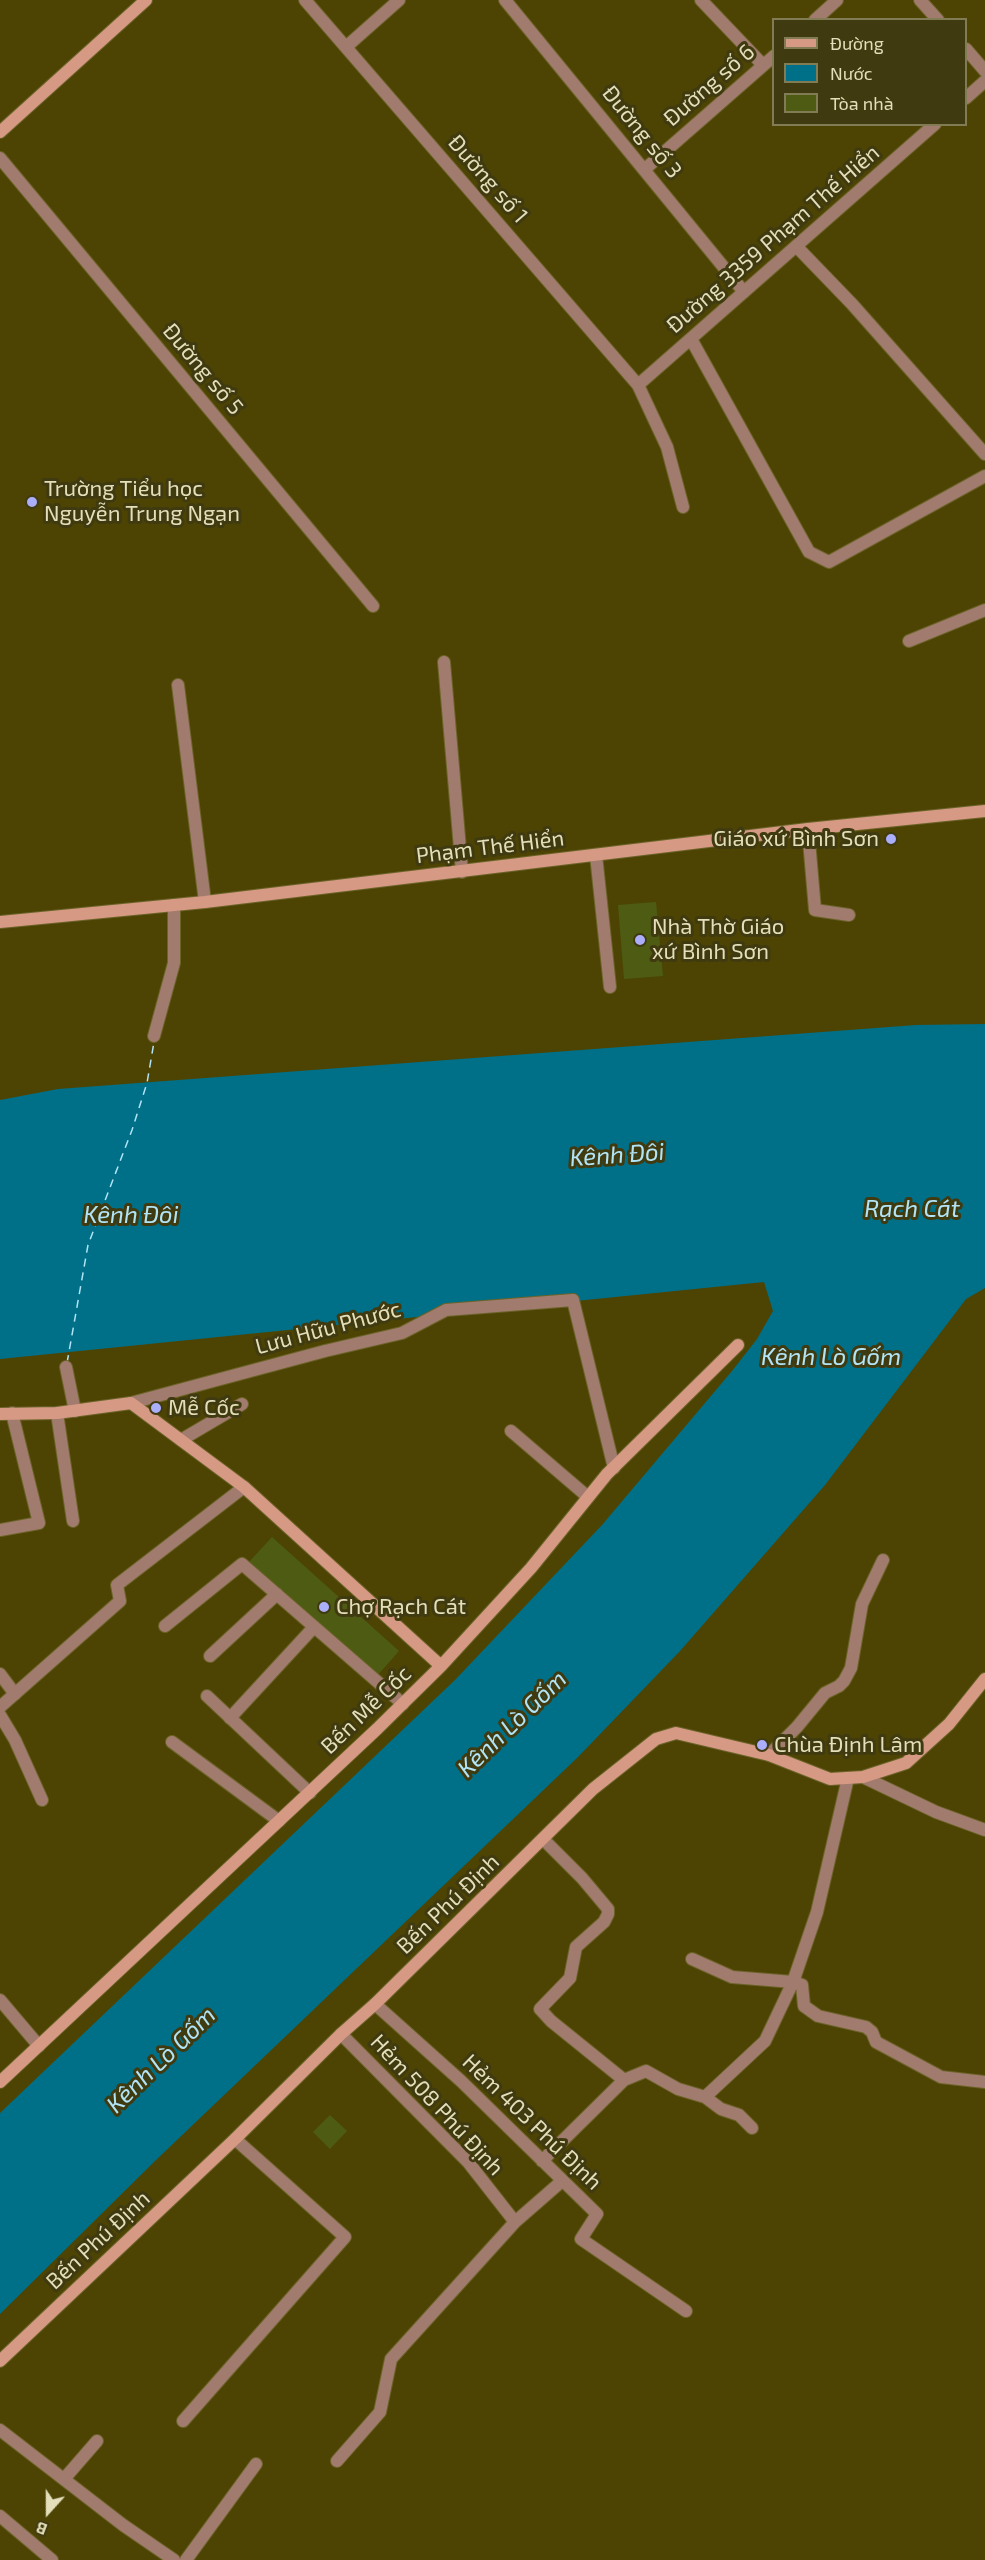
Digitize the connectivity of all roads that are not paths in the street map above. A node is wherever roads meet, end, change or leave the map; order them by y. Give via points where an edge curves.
1 (146, 0) edge
2 (305, 0) edge
3 (399, 0) edge
4 (505, 0) edge
5 (701, 0) edge
6 (837, 0) edge
7 (920, 0) edge
8 (817, 18) edge
9 (936, 18) edge
10 (346, 47) junction
11 (967, 50) edge
12 (772, 58) edge
13 (763, 65) junction
14 (985, 70) edge
15 (985, 81) edge
16 (967, 97) edge
17 (933, 126) edge
18 (0, 132) edge
19 (0, 158) edge
20 (645, 169) junction
21 (796, 246) junction
22 (744, 292) junction
23 (691, 339) junction
24 (638, 385) junction
25 (985, 454) edge
26 (985, 476) edge
27 (683, 507) dead end
28 (373, 606) dead end
29 (985, 610) edge
30 (909, 641) dead end
31 (444, 662) dead end
32 (178, 685) dead end
33 (985, 811) edge
34 (808, 829) junction
35 (596, 855) junction
36 (462, 872) junction
37 (205, 902) junction
38 (174, 904) junction
39 (849, 915) dead end
40 (0, 922) edge
41 (610, 987) dead end
42 (154, 1036) dead end
43 (738, 1345) dead end
44 (66, 1367) dead end
45 (131, 1404) junction
46 (242, 1404) dead end
47 (75, 1411) junction
48 (57, 1413) junction
49 (6, 1414) edge
50 (511, 1431) dead end
51 (181, 1440) junction
52 (614, 1468) junction
53 (244, 1487) junction
54 (588, 1497) junction
55 (73, 1521) dead end
56 (0, 1530) edge
57 (883, 1560) dead end
58 (276, 1594) junction
59 (165, 1626) dead end
60 (314, 1627) junction
61 (210, 1656) dead end
62 (441, 1666) junction
63 (0, 1674) edge
64 (985, 1679) edge
65 (15, 1694) junction
66 (207, 1696) dead end
67 (403, 1704) junction
68 (0, 1707) edge
69 (0, 1715) edge
70 (230, 1718) junction
71 (172, 1742) dead end
72 (769, 1755) junction
73 (863, 1777) junction
74 (848, 1778) junction
75 (310, 1792) junction
76 (42, 1800) dead end
77 (279, 1821) junction
78 (985, 1830) edge
79 (543, 1839) junction
80 (692, 1959) dead end
81 (793, 1982) junction
82 (0, 2000) edge
83 (375, 2004) junction
84 (341, 2034) junction
85 (39, 2046) junction
86 (624, 2080) junction
87 (0, 2082) edge
88 (985, 2082) edge
89 (705, 2097) junction
90 (752, 2128) dead end
91 (235, 2139) junction
92 (543, 2162) junction
93 (562, 2181) junction
94 (515, 2222) junction
95 (686, 2311) dead end
96 (0, 2361) edge
97 (183, 2421) dead end
98 (0, 2430) edge
99 (97, 2441) dead end
100 (337, 2461) dead end
101 (256, 2464) dead end
102 (64, 2479) junction
103 (0, 2516) edge
104 (52, 2560) edge
105 (174, 2560) edge
106 (186, 2560) edge

1 - 18 street
2 - 10 street, Đường số 1
3 - 10 street
4 - 20 street, Đường số 3
5 - 13 street
6 - 8 street
7 - 9 street
10 - 24 street, Đường số 1
11 - 14 street
12 - 13 street, Đường số 6
13 - 20 street, Đường số 6
15 - 16 street
17 - 21 street, Đường 3359 Phạm Thế Hiển
19 - 28 street, Đường số 5
20 - 22 street, Đường số 3
21 - 22 street, Đường 3359 Phạm Thế Hiển
21 - 25 street
22 - 23 street, Đường 3359 Phạm Thế Hiển
23 - 24 street, Đường 3359 Phạm Thế Hiển
23 - 26 street via 809,552 829,562
24 - 27 street, Đường số 1 via 667,447
29 - 30 street
31 - 36 street
32 - 37 street
33 - 34 street, Phạm Thế Hiển
34 - 35 street, Phạm Thế Hiển
34 - 39 street via 815,910
35 - 36 street, Phạm Thế Hiển
35 - 41 street
36 - 37 street, Phạm Thế Hiển
37 - 38 street, Phạm Thế Hiển
38 - 40 street, Phạm Thế Hiển
38 - 42 street via 174,963
43 - 52 street, Bến Mễ Cốc
44 - 47 street
45 - 47 street, Lưu Hữu Phước
45 - 51 street
45 - 52 street, Lưu Hữu Phước via 402,1333 446,1310 573,1300
46 - 51 street
47 - 48 street, Lưu Hữu Phước
48 - 49 street, Lưu Hữu Phước
48 - 55 street
49 - 56 street via 39,1523
50 - 54 street
51 - 53 street
52 - 54 street, Bến Mễ Cốc
53 - 62 street
53 - 65 street via 117,1585 120,1601
54 - 62 street, Bến Mễ Cốc via 531,1568
57 - 72 street via 862,1604 851,1668 844,1681 825,1693
58 - 59 street via 242,1564
58 - 60 street
58 - 61 street
60 - 67 street
60 - 70 street
62 - 67 street, Bến Mễ Cốc
63 - 65 street
64 - 73 street, Bến Phú Định via 949,1724 906,1763
65 - 68 street
66 - 70 street
67 - 75 street, Bến Mễ Cốc
69 - 76 street
70 - 75 street
71 - 77 street
72 - 74 street, Bến Phú Định via 830,1779
72 - 79 street, Bến Phú Định via 676,1733 656,1739 593,1789
73 - 74 street, Bến Phú Định
73 - 78 street via 936,1812
74 - 81 street via 817,1912
75 - 77 street, Bến Mễ Cốc
77 - 85 street, Bến Mễ Cốc
79 - 83 street, Bến Phú Định
79 - 86 street via 582,1878 608,1914 604,1923 576,1947 570,1978 540,2009
80 - 81 street via 732,1977
81 - 88 street via 802,1985 804,2006 818,2016 866,2027 876,2042 941,2077
81 - 89 street via 765,2041
82 - 85 street
83 - 84 street, Bến Phú Định
83 - 92 street, Hẻm 403 Phú Định
84 - 91 street, Bến Phú Định
84 - 94 street, Hẻm 508 Phú Định via 468,2162
85 - 87 street, Bến Mễ Cốc
86 - 89 street via 646,2071 678,2089
86 - 92 street
89 - 90 street via 721,2109 739,2115
91 - 96 street, Bến Phú Định
91 - 97 street via 345,2237
92 - 93 street, Hẻm 403 Phú Định
93 - 94 street
93 - 95 street, Hẻm 403 Phú Định via 597,2214 581,2239
94 - 100 street via 391,2359 381,2412
98 - 102 street
99 - 102 street
101 - 106 street
102 - 105 street
103 - 104 street

